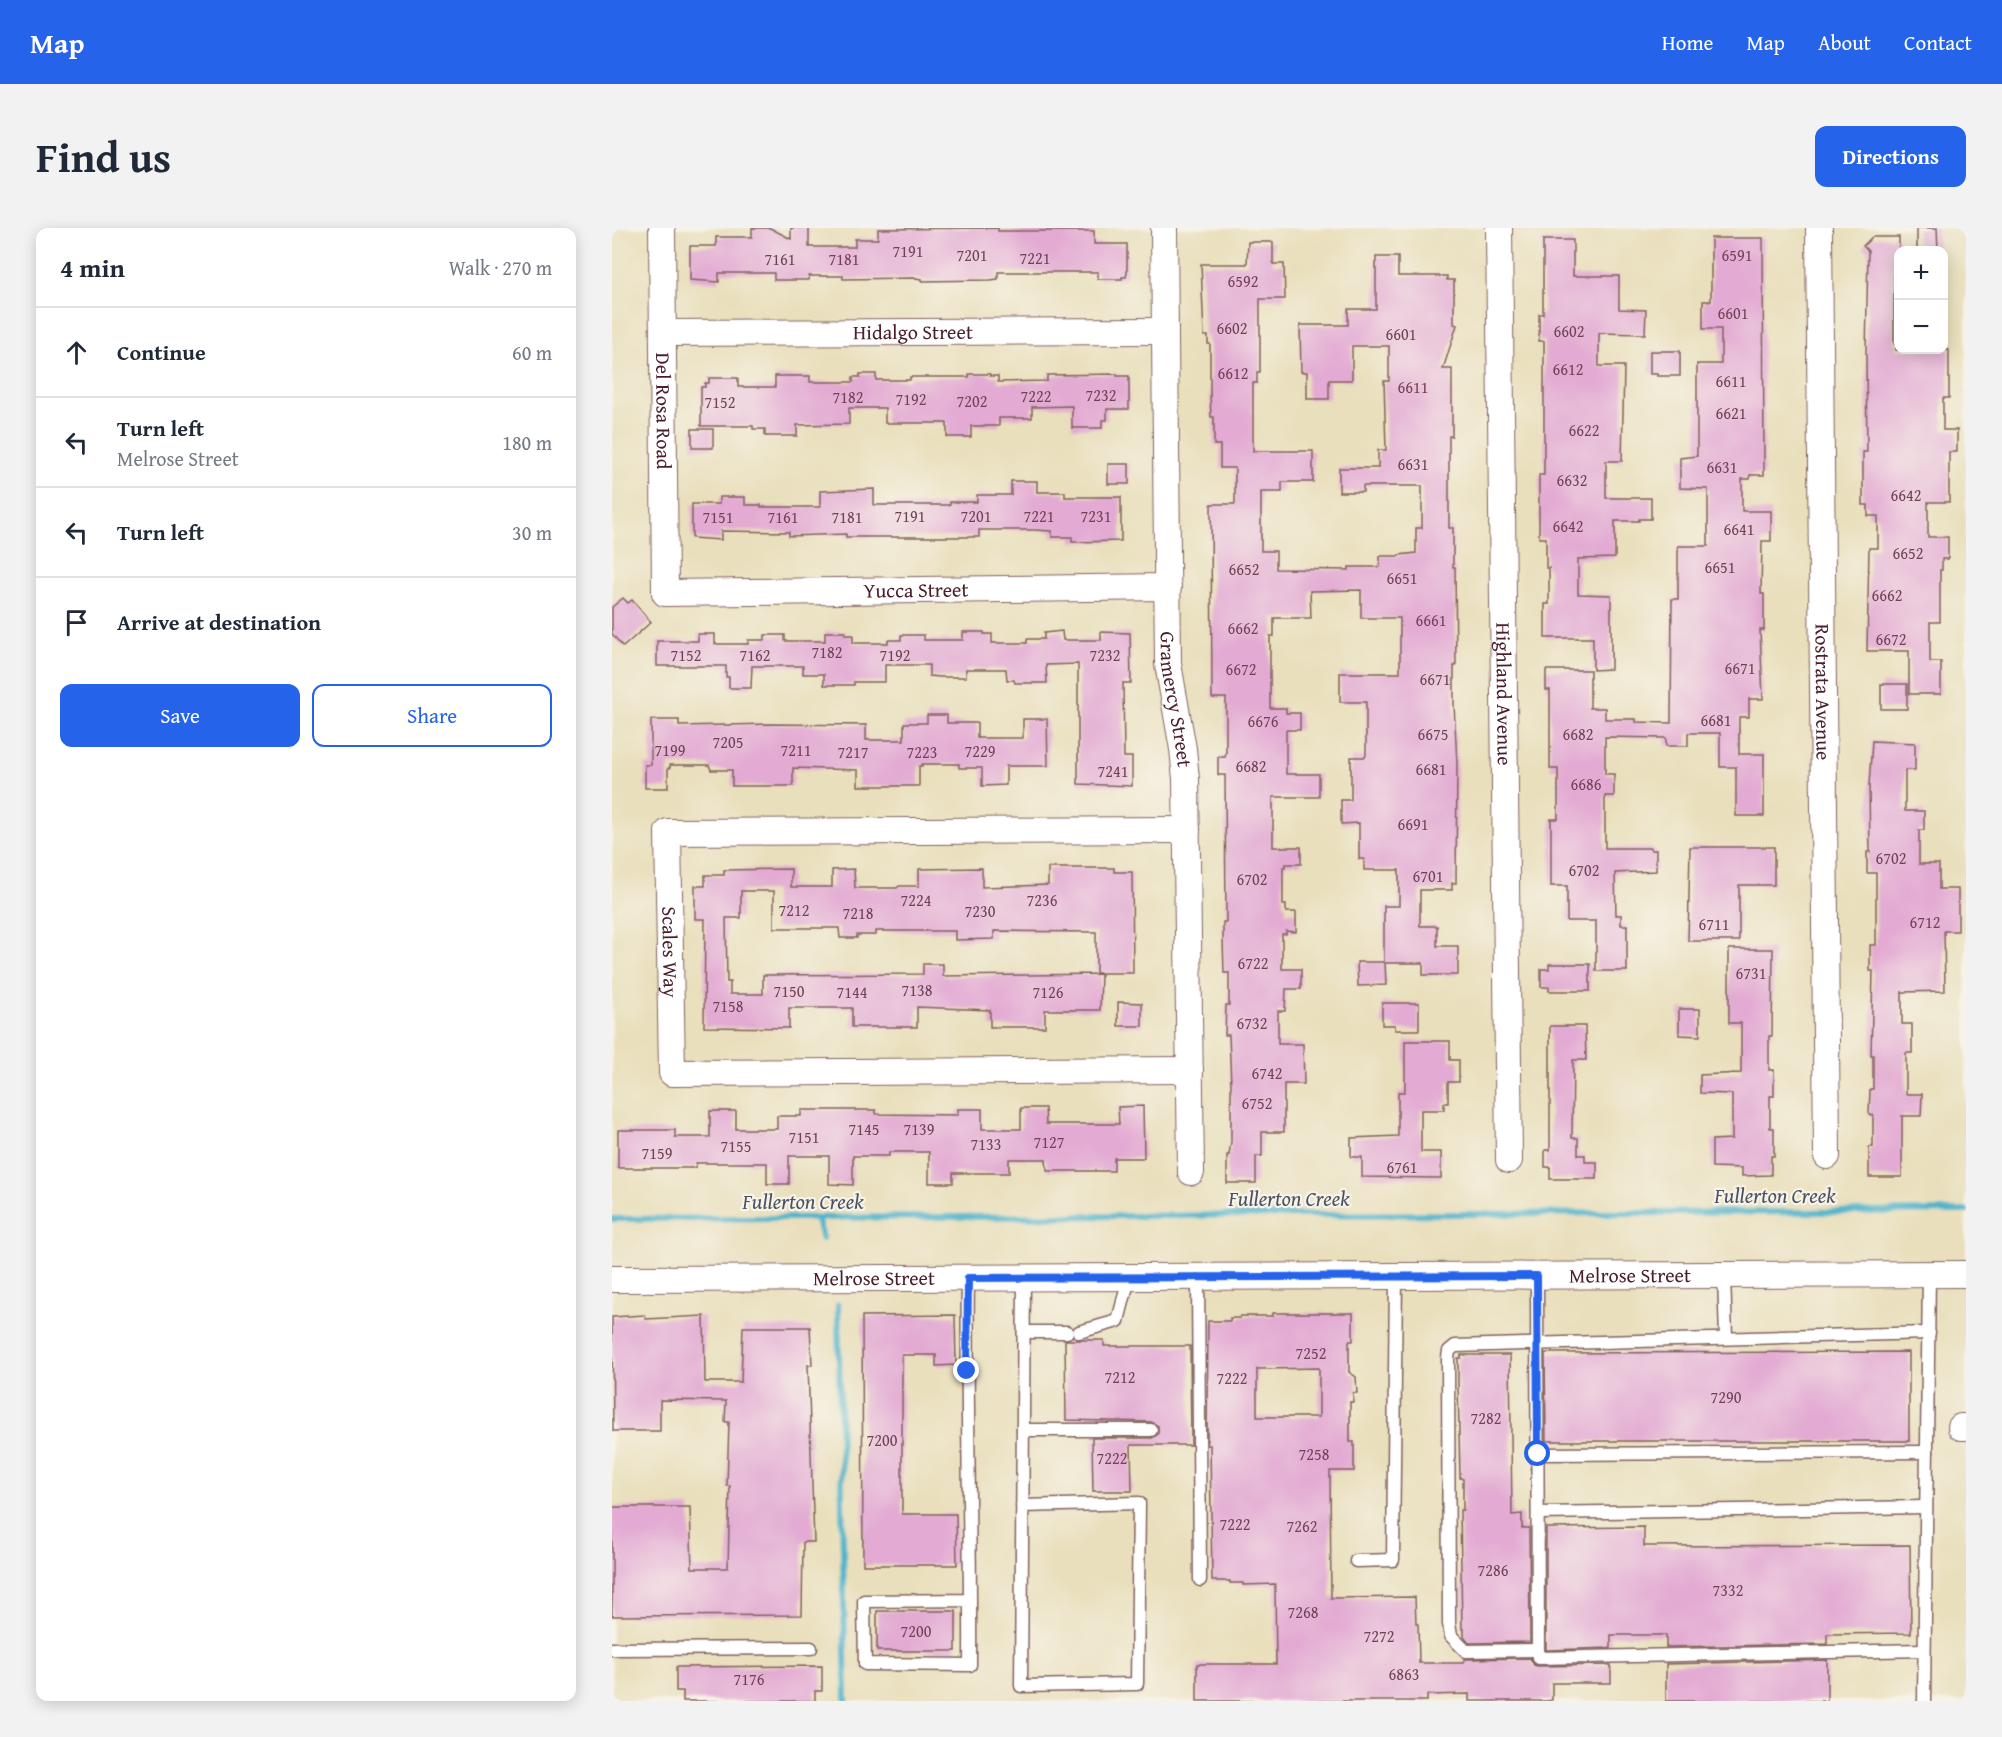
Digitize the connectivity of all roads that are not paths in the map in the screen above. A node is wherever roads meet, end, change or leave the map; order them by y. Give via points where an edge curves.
1 (662, 228) edge
2 (1164, 228) edge
3 (1499, 228) edge
4 (1819, 228) edge
5 (1165, 331) junction
6 (663, 333) junction
7 (1168, 587) junction
8 (666, 593) joint
9 (1187, 830) junction
10 (1190, 1070) junction
11 (1827, 1156) dead end
12 (1509, 1160) dead end
13 (1191, 1172) dead end
14 (1929, 1274) junction
15 (1966, 1274) edge
16 (1725, 1275) junction
17 (1537, 1276) junction
18 (1396, 1277) junction
19 (968, 1278) junction
20 (1024, 1278) junction
21 (1129, 1278) junction
22 (1198, 1278) junction
23 (612, 1279) edge
24 (1024, 1332) junction
25 (1929, 1333) junction
26 (1726, 1338) junction
27 (1537, 1343) junction
28 (1023, 1430) junction
29 (1151, 1430) dead end
30 (1927, 1452) junction
31 (1538, 1454) junction
32 (1022, 1506) junction
33 (1926, 1507) junction
34 (1538, 1513) junction
35 (1356, 1561) dead end
36 (1200, 1580) dead end
37 (970, 1600) junction
38 (811, 1648) dead end
39 (612, 1649) edge
40 (1538, 1650) junction
41 (1924, 1650) junction
42 (1924, 1701) edge

1 - 6 street, Del Rosa Road
2 - 5 street, Gramercy Street
3 - 12 street, Highland Avenue
4 - 11 street, Rostrata Avenue
5 - 6 street, Hidalgo Street
5 - 7 street, Gramercy Street
6 - 8 street, Del Rosa Road
7 - 8 street, Yucca Street
7 - 9 street, Gramercy Street via 1168,664 1183,748
9 - 10 street, Gramercy Street
9 - 10 street, Scales Way via 668,832 672,1073
10 - 13 street, Gramercy Street
14 - 15 street, Melrose Street
14 - 16 street, Melrose Street
14 - 25 lane
16 - 17 street, Melrose Street
16 - 26 lane
17 - 18 street, Melrose Street
17 - 27 lane
18 - 22 street, Melrose Street
18 - 35 lane via 1393,1560
19 - 20 street, Melrose Street
19 - 23 street, Melrose Street
19 - 37 lane
20 - 21 street, Melrose Street
20 - 24 lane
21 - 22 street, Melrose Street
21 - 24 lane via 1118,1321 1073,1332
22 - 36 lane
24 - 28 lane
25 - 26 lane
25 - 30 lane
26 - 27 lane
27 - 31 lane
27 - 40 lane via 1463,1344 1449,1351 1448,1358 1451,1636 1466,1651
28 - 29 lane
28 - 32 lane
30 - 31 lane
30 - 33 lane
31 - 34 lane
32 - 32 lane via 1021,1686 1137,1684 1139,1503
33 - 34 lane
33 - 41 lane
34 - 40 lane
37 - 37 lane via 970,1665 864,1664 864,1601
38 - 39 lane
40 - 41 lane via 1538,1658
41 - 42 lane

